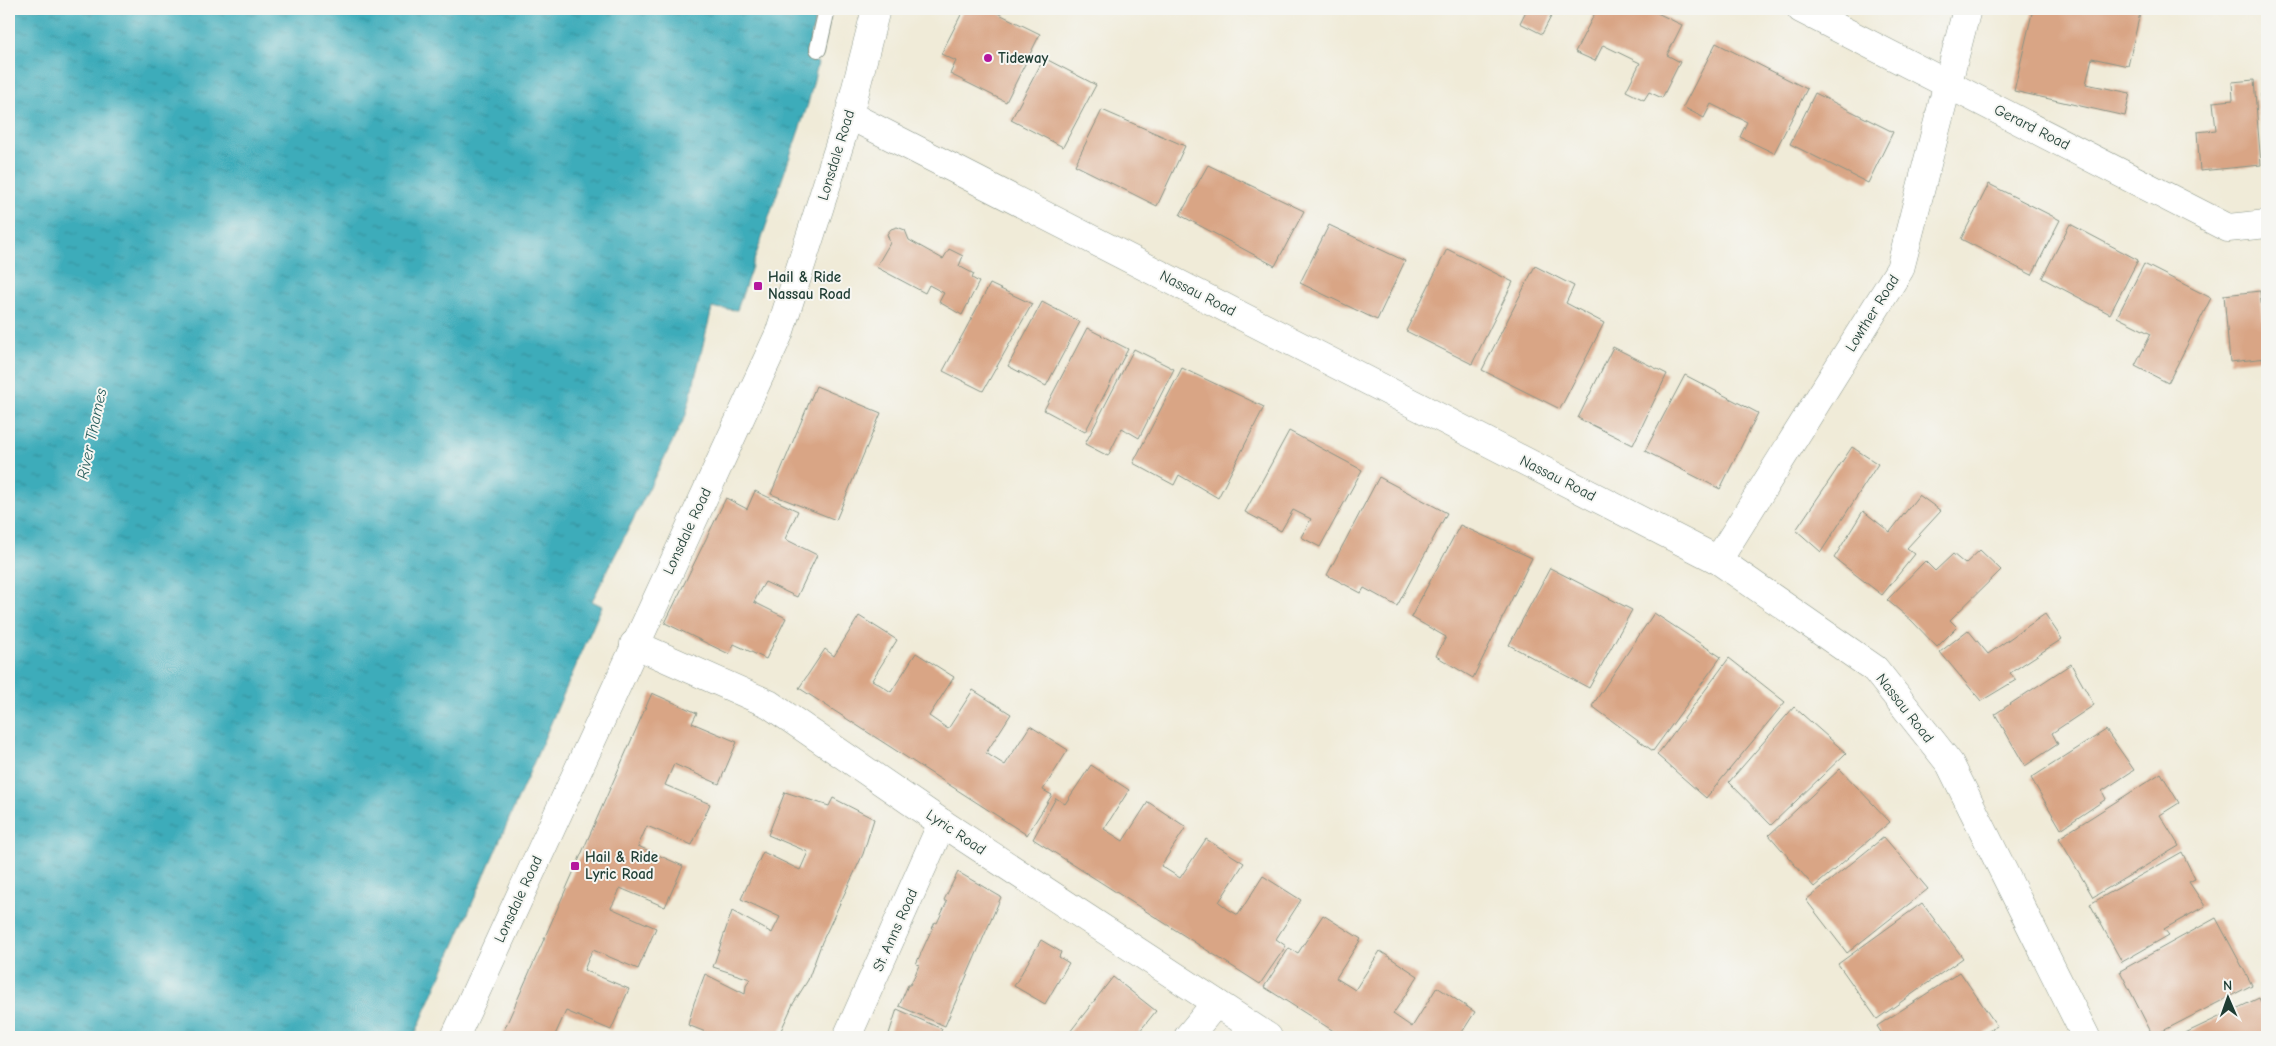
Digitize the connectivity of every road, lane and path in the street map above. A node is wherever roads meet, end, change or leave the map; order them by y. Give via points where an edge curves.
1 (826, 9) edge
2 (876, 9) edge
3 (1801, 9) edge
4 (1967, 9) edge
5 (818, 48) dead end
6 (1948, 84) junction
7 (849, 115) junction
8 (2267, 224) edge
9 (1718, 560) junction
10 (634, 644) junction
11 (942, 823) junction
12 (1216, 1003) junction
13 (455, 1037) edge
14 (847, 1037) edge
15 (1188, 1037) edge
16 (1268, 1037) edge
17 (2086, 1037) edge

1 - 5 lane
2 - 7 street, Lonsdale Road
3 - 6 street, Gerard Road
4 - 6 street, Lowther Road
6 - 8 street, Gerard Road via 2228,228
6 - 9 street, Lowther Road via 1900,269
7 - 9 street, Nassau Road
7 - 10 street, Lonsdale Road via 779,334
9 - 17 street, Nassau Road via 1875,669 1950,764
10 - 11 street, Lyric Road via 769,704
10 - 13 street, Lonsdale Road
11 - 12 street, Lyric Road
11 - 14 street, St. Anns Road
12 - 15 street
12 - 16 street, Lyric Road

